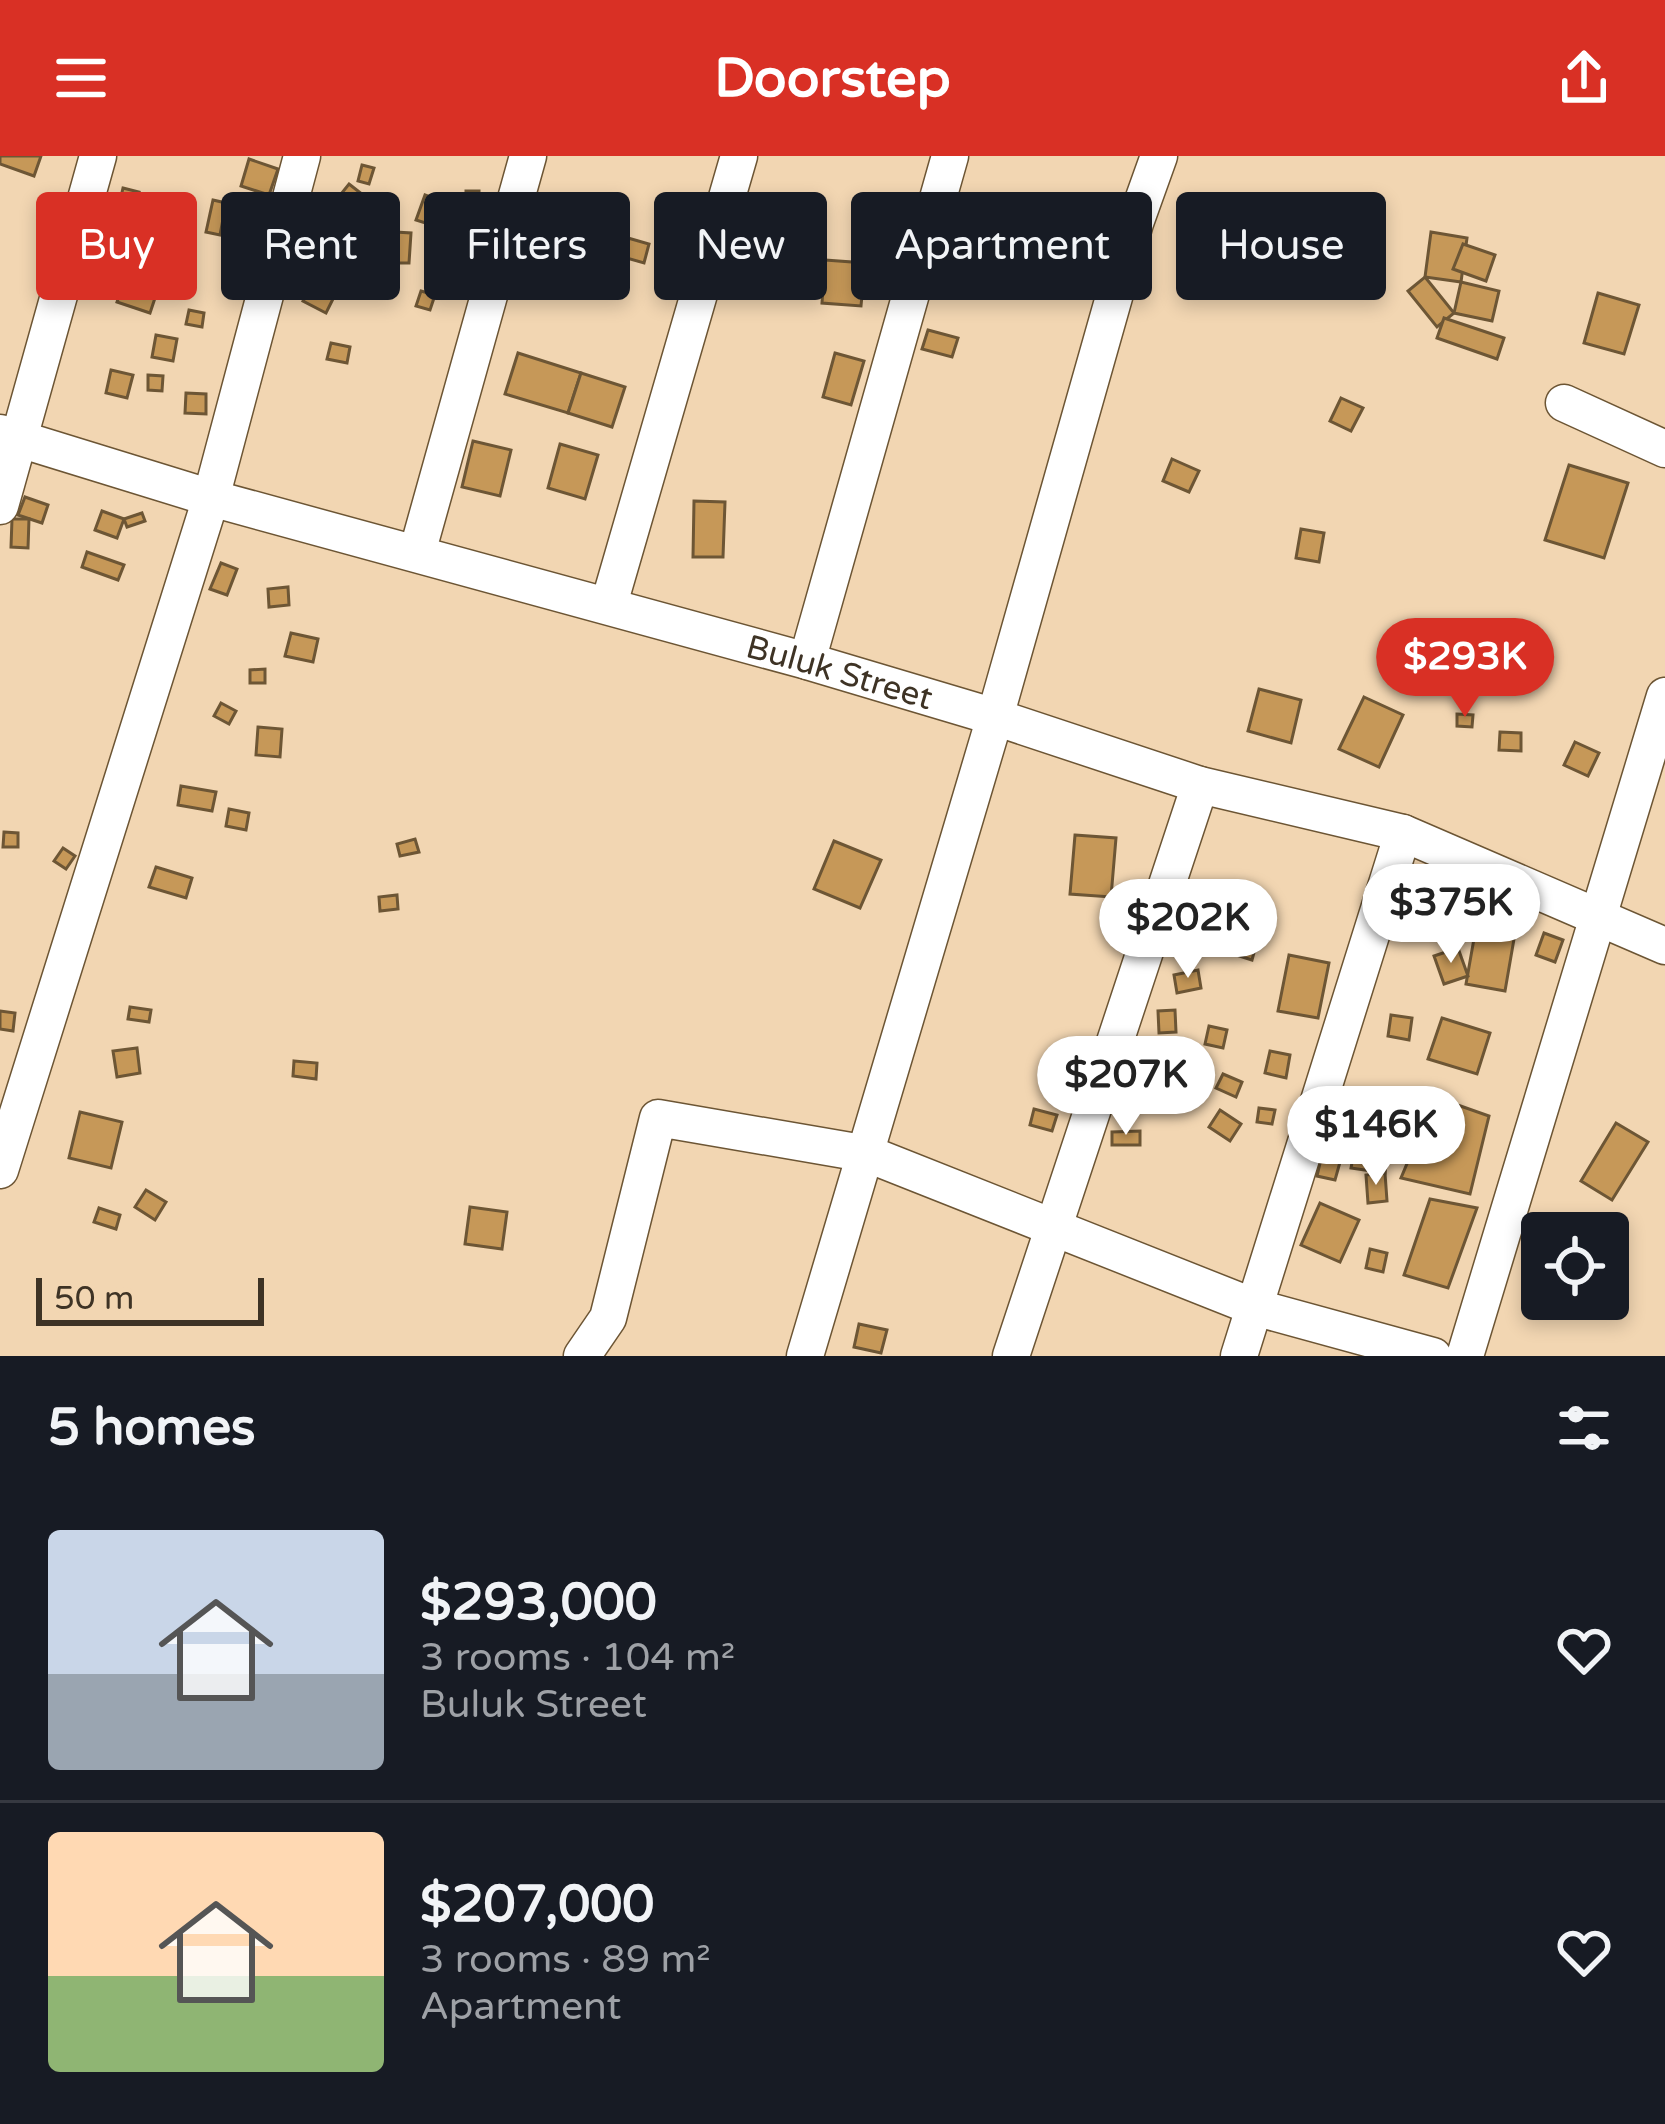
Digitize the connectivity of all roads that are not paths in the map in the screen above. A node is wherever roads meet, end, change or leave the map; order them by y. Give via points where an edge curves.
1 (98, 156) edge
2 (302, 156) edge
3 (528, 156) edge
4 (739, 156) edge
5 (950, 156) edge
6 (1159, 156) edge
7 (1564, 403) dead end
8 (11, 436) edge
9 (1665, 449) edge
10 (211, 498) junction
11 (0, 506) edge
12 (417, 553) junction
13 (609, 604) junction
14 (807, 661) junction
15 (1665, 696) edge
16 (995, 717) junction
17 (1200, 784) junction
18 (1403, 833) junction
19 (1600, 915) junction
20 (1665, 946) edge
21 (868, 1154) junction
22 (0, 1170) edge
23 (1054, 1227) junction
24 (1254, 1307) junction
25 (582, 1356) edge
26 (806, 1356) edge
27 (1011, 1356) edge
28 (1239, 1356) edge
29 (1433, 1356) edge
30 (1465, 1356) edge

1 - 8 street
2 - 10 street
3 - 12 street
4 - 13 street
5 - 14 street
6 - 16 street
7 - 9 street
8 - 10 street, Buluk Street
8 - 11 street
10 - 12 street, Buluk Street
10 - 22 street
12 - 13 street, Buluk Street
13 - 14 street, Buluk Street
14 - 16 street, Buluk Street
15 - 19 street
16 - 17 street, Buluk Street
16 - 21 street
17 - 18 street, Buluk Street
17 - 23 street
18 - 19 street, Buluk Street
18 - 24 street
19 - 20 street, Buluk Street
19 - 30 street
21 - 23 street
21 - 25 street via 658,1118 608,1318
21 - 26 street
23 - 24 street
23 - 27 street
24 - 28 street
24 - 29 street

